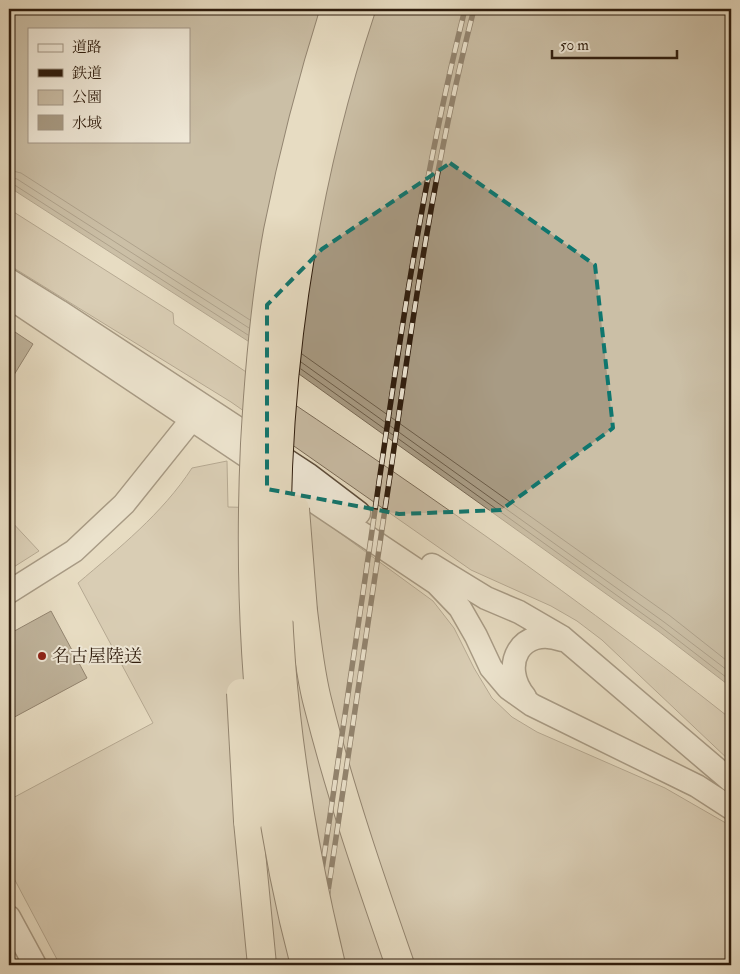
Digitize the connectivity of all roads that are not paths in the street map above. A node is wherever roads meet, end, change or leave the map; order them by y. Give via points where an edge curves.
1 (334, 9) edge
2 (361, 9) edge
3 (301, 126) junction
4 (300, 258) junction
5 (9, 280) edge
6 (9, 297) edge
7 (198, 412) junction
8 (9, 592) edge
9 (574, 647) junction
10 (532, 705) junction
11 (731, 781) edge
12 (731, 808) edge
13 (9, 917) edge
14 (35, 965) edge
15 (262, 965) edge
16 (305, 965) edge
17 (331, 965) edge
18 (400, 965) edge

1 - 3 highway, bridge
2 - 4 highway, bridge via 334,99 310,198
3 - 15 highway, bridge via 276,192 267,228 254,304 243,408 238,642 248,821
3 - 16 highway, bridge via 278,232 265,321 257,408 252,546 253,613 263,740 283,875
4 - 17 highway, bridge via 279,448 278,613 293,776 313,892
4 - 18 highway, bridge via 301,343 295,511 310,660 330,748
5 - 7 street via 59,310
6 - 7 street
7 - 8 street via 117,511 74,551
7 - 9 street via 309,475 451,578 548,627
7 - 10 street via 436,583 460,608 491,668 508,688
9 - 10 street via 545,636 531,639 522,646 513,663 514,679
9 - 11 street
10 - 12 street via 698,786
13 - 14 street

